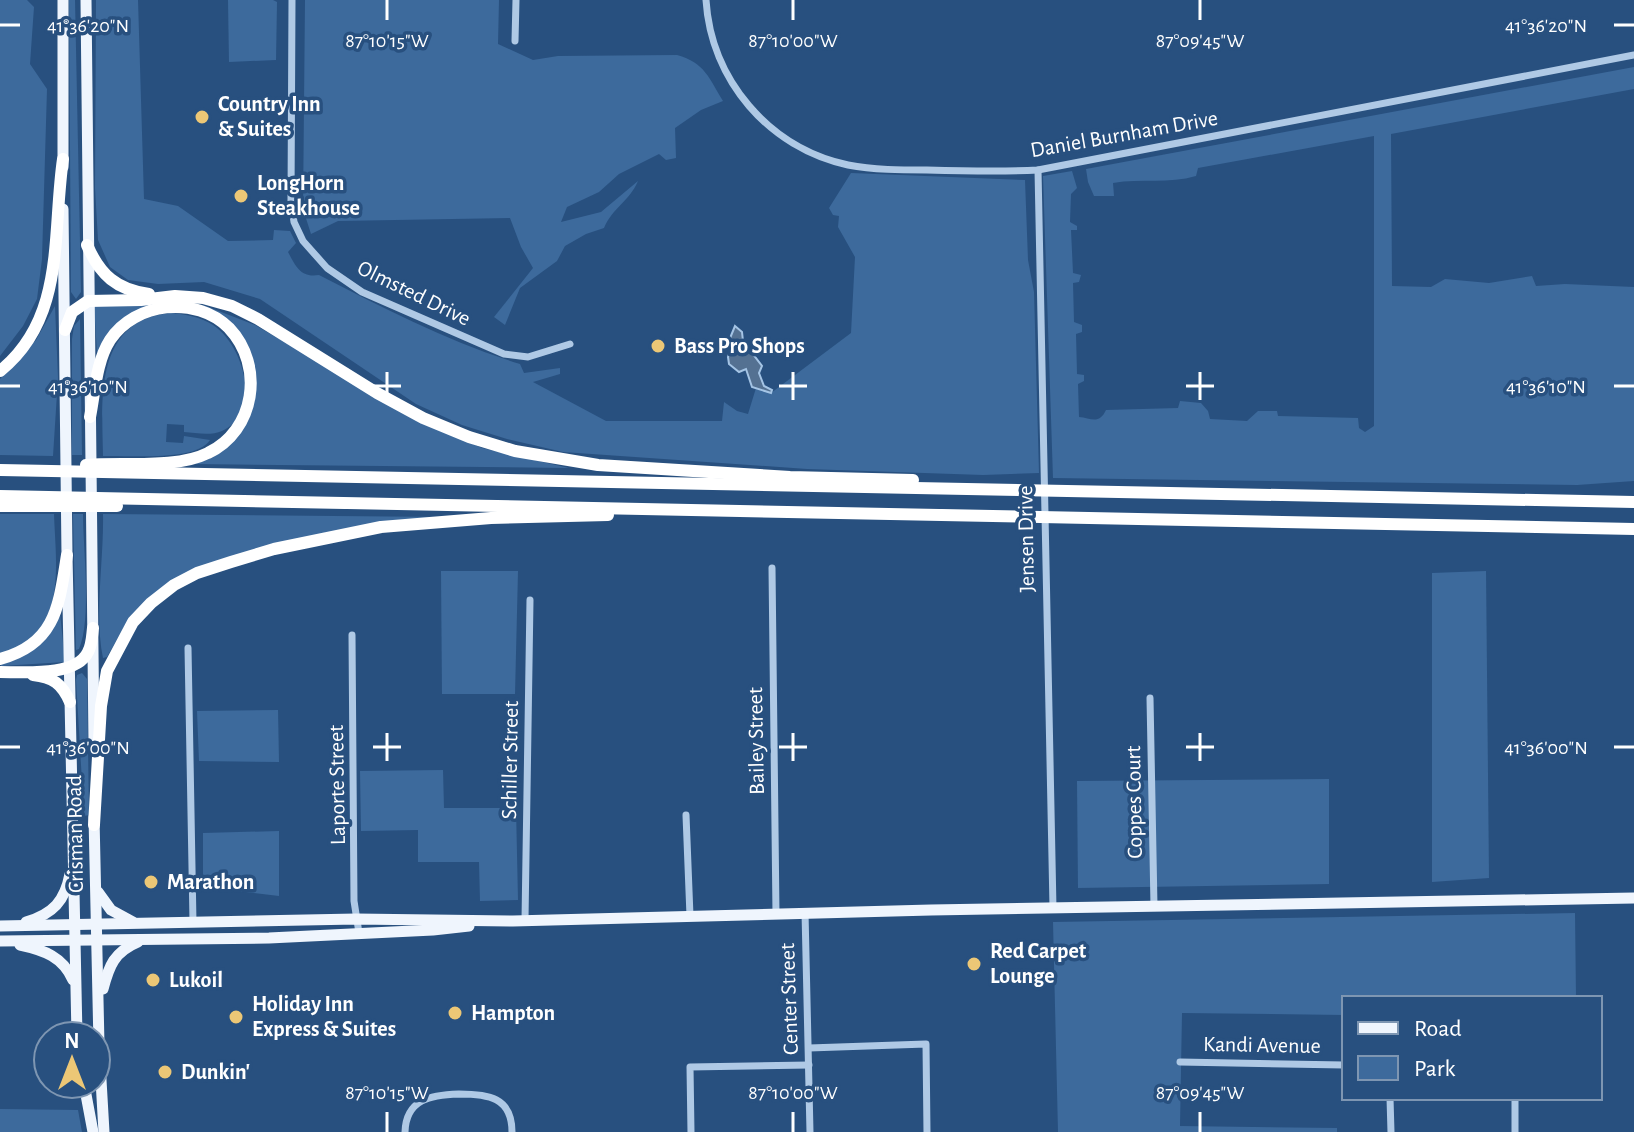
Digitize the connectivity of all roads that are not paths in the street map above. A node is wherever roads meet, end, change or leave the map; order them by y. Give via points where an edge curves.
1 (63, 0) edge
2 (86, 0) edge
3 (292, 0) edge
4 (516, 0) edge
5 (706, 0) edge
6 (515, 41) dead end
7 (1634, 55) edge
8 (63, 159) junction
9 (1038, 170) junction
10 (87, 245) junction
11 (164, 296) junction
12 (88, 301) junction
13 (65, 330) junction
14 (570, 344) dead end
15 (0, 371) edge
16 (90, 417) junction
17 (0, 470) edge
18 (23, 470) junction
19 (991, 490) junction
20 (0, 496) edge
21 (165, 499) junction
22 (1634, 502) edge
23 (0, 506) edge
24 (708, 510) junction
25 (1634, 529) edge
26 (67, 555) junction
27 (772, 568) dead end
28 (530, 600) dead end
29 (93, 628) junction
30 (352, 635) dead end
31 (188, 648) dead end
32 (0, 659) edge
33 (69, 669) junction
34 (5, 672) edge
35 (1150, 698) dead end
36 (70, 702) junction
37 (686, 815) dead end
38 (94, 825) junction
39 (72, 857) junction
40 (97, 889) junction
41 (1634, 898) edge
42 (1154, 906) junction
43 (1053, 908) junction
44 (805, 912) junction
45 (776, 914) junction
46 (690, 916) junction
47 (356, 919) junction
48 (519, 921) junction
49 (193, 922) junction
50 (137, 923) junction
51 (97, 924) junction
52 (75, 925) junction
53 (6, 926) edge
54 (359, 933) junction
55 (145, 939) junction
56 (76, 940) junction
57 (97, 940) junction
58 (0, 941) edge
59 (76, 985) junction
60 (98, 1005) junction
61 (77, 1020) edge
62 (809, 1048) junction
63 (1180, 1062) dead end
64 (809, 1065) junction
65 (1342, 1065) edge
66 (87, 1100) edge
67 (1390, 1100) edge
68 (1515, 1100) edge
69 (93, 1132) edge
70 (104, 1132) edge
71 (405, 1132) edge
72 (512, 1132) edge
73 (691, 1132) edge
74 (810, 1132) edge
75 (927, 1132) edge
76 (1391, 1132) edge
77 (1515, 1132) edge

1 - 8 main road, Crisman Road
2 - 10 main road, Crisman Road
3 - 14 street, Olmsted Drive via 291,201 303,241 327,268 362,292 504,354 528,357
4 - 6 street
5 - 9 street, Daniel Burnham Drive via 712,38 731,83 774,132 801,147 847,165 878,169
7 - 9 street, Daniel Burnham Drive
8 - 13 main road, Crisman Road
8 - 15 highway via 57,251 45,309 20,351
9 - 43 street, Jensen Drive
10 - 11 highway via 113,283
10 - 12 main road, Crisman Road
11 - 12 highway
11 - 19 highway via 203,298 239,309 413,413 526,454 598,465 908,480
12 - 13 highway via 72,312
12 - 16 main road, Crisman Road
13 - 26 main road, Crisman Road
16 - 18 highway via 111,339 150,310 186,308 215,319 228,328 248,361 245,415 208,453 177,462
16 - 29 main road, Crisman Road
17 - 18 highway
18 - 19 highway
19 - 22 highway
20 - 21 highway
21 - 23 highway via 116,506
21 - 24 highway
24 - 25 highway
24 - 38 highway via 381,527 260,553 197,573 174,585 133,622 107,671
26 - 32 highway via 54,618 28,648
26 - 33 main road, Crisman Road
27 - 45 street, Bailey Street
28 - 48 street, Schiller Street
29 - 33 highway via 86,657
29 - 38 main road, Crisman Road
30 - 47 street, Laporte Street
31 - 49 street
33 - 34 highway
33 - 36 main road, Crisman Road
34 - 36 highway via 53,680
35 - 42 street, Coppes Court
36 - 39 main road, Crisman Road
37 - 46 street
38 - 40 main road, Crisman Road
39 - 52 main road, Crisman Road
39 - 53 main road via 62,900 53,911
40 - 50 main road via 111,910
40 - 51 main road, Crisman Road
41 - 42 main road
42 - 43 main road
43 - 44 main road
44 - 45 main road
44 - 62 street, Center Street
45 - 46 main road
46 - 48 main road
47 - 48 main road
47 - 49 main road
47 - 54 street, Laporte Street
48 - 54 main road
49 - 50 main road
50 - 51 main road
51 - 52 main road
51 - 57 main road, Crisman Road
52 - 53 main road
52 - 56 main road, Crisman Road
54 - 55 main road
55 - 57 main road
55 - 60 main road via 115,956
56 - 57 main road
56 - 58 main road
56 - 59 main road, Crisman Road
57 - 60 main road, Crisman Road
58 - 59 main road via 48,953 69,970
59 - 61 main road, Crisman Road
60 - 70 main road, Crisman Road
62 - 64 street, Center Street
62 - 75 street via 926,1044
63 - 65 street, Kandi Avenue
64 - 73 street via 690,1067
64 - 74 street, Center Street
66 - 69 main road
67 - 76 street
68 - 77 street
71 - 72 street via 418,1101 434,1095 481,1094 508,1111

